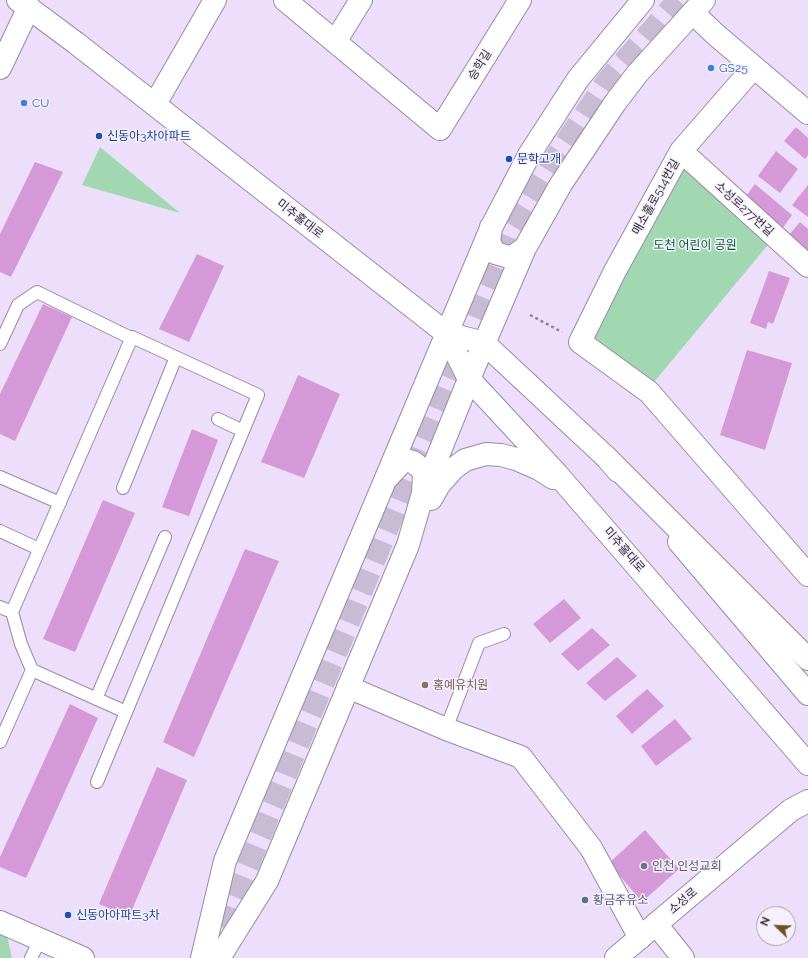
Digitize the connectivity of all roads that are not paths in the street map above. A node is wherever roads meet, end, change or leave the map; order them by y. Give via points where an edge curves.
1 (215, 0) edge
2 (286, 0) edge
3 (361, 0) edge
4 (520, 0) edge
5 (643, 0) edge
6 (23, 3) edge
7 (698, 6) edge
8 (334, 42) junction
9 (754, 67) junction
10 (0, 68) edge
11 (155, 104) junction
12 (808, 113) edge
13 (681, 151) junction
14 (492, 226) junction
15 (525, 248) junction
16 (808, 266) edge
17 (446, 333) junction
18 (1, 338) edge
19 (131, 338) junction
20 (484, 343) junction
21 (176, 357) junction
22 (469, 379) junction
23 (218, 419) dead end
24 (243, 431) junction
25 (606, 457) junction
26 (0, 476) edge
27 (386, 480) junction
28 (123, 488) dead end
29 (423, 492) junction
30 (574, 492) junction
31 (60, 503) junction
32 (0, 531) edge
33 (165, 537) dead end
34 (408, 545) junction
35 (39, 549) junction
36 (808, 575) edge
37 (0, 607) edge
38 (12, 612) junction
39 (504, 634) dead end
40 (808, 659) edge
41 (32, 670) junction
42 (348, 687) junction
43 (808, 694) edge
44 (96, 699) junction
45 (126, 712) junction
46 (446, 729) junction
47 (0, 742) edge
48 (808, 764) edge
49 (97, 782) dead end
50 (808, 801) edge
51 (0, 922) edge
52 (648, 931) junction
53 (35, 949) edge
54 (83, 958) edge
55 (202, 958) edge
56 (219, 958) edge
57 (616, 958) edge
58 (683, 958) edge

1 - 11 main road
2 - 8 main road
3 - 8 main road
4 - 8 main road, 승학길 via 440,129
5 - 14 main road via 578,79 529,155
6 - 10 main road
6 - 11 main road, 미추홀대로
7 - 9 main road
7 - 15 main road via 637,74 615,103 561,184
9 - 12 main road
9 - 13 main road, 매소홀로514번길
11 - 17 main road, 미추홀대로
13 - 16 main road, 소성로277번길
13 - 36 main road, 매소홀로514번길 via 615,271 580,342 649,392
14 - 15 main road via 489,242 495,253 509,257
14 - 17 main road
15 - 20 main road
17 - 20 main road, 미추홀대로
17 - 22 main road, 미추홀대로
17 - 27 main road
18 - 19 lane via 18,305 37,292
19 - 21 lane
19 - 31 lane
20 - 22 main road
20 - 25 main road, 미추홀대로
21 - 24 lane via 258,395
21 - 28 lane
22 - 29 main road
22 - 30 main road, 미추홀대로
23 - 24 lane
24 - 45 lane
25 - 40 main road
25 - 43 main road, 미추홀대로
26 - 31 lane
27 - 29 main road via 402,462 413,462 422,468 424,473
27 - 55 main road via 225,861
29 - 34 main road
30 - 34 main road via 539,469 512,458 493,454 472,457 453,469 439,485
30 - 48 main road, 미추홀대로
31 - 35 lane
32 - 35 lane
33 - 44 lane
34 - 42 main road
35 - 38 lane
37 - 38 lane
38 - 41 lane
39 - 46 lane via 480,643
41 - 44 lane
41 - 47 lane
42 - 46 main road
42 - 56 main road via 267,881
44 - 45 lane
45 - 49 lane
46 - 52 main road via 521,757 591,848
50 - 52 main road, 소성로 via 791,810
51 - 53 main road
52 - 57 main road, 소성로
52 - 58 main road
53 - 54 main road

